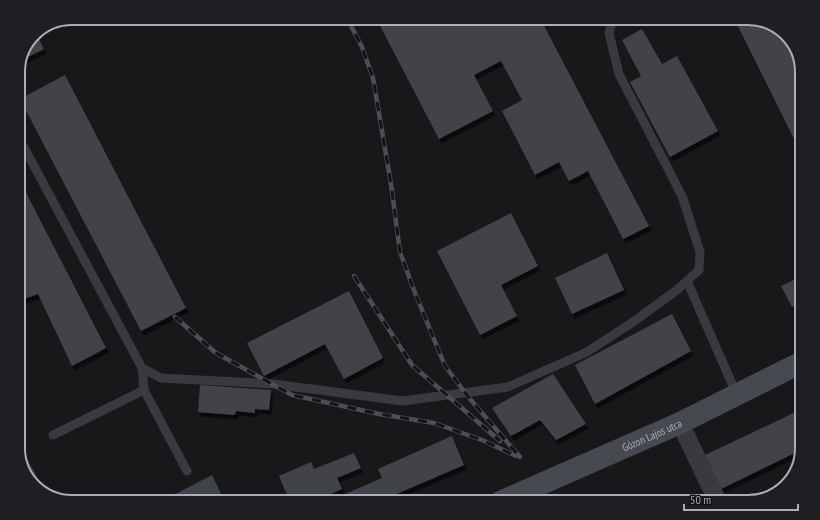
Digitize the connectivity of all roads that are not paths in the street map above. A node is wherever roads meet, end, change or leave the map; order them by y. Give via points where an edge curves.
1 (611, 25) edge
2 (25, 149) edge
3 (687, 281) junction
4 (795, 366) edge
5 (142, 368) junction
6 (144, 390) junction
7 (737, 395) junction
8 (680, 423) junction
9 (53, 435) dead end
10 (187, 471) dead end
11 (516, 495) edge
12 (715, 495) edge

1 - 3 lane via 609,33 619,74 682,196 700,252 699,270
2 - 5 lane
3 - 5 lane via 633,322 587,352 508,387 403,401 273,384 161,378
3 - 7 lane
4 - 7 street, Gózon Lajos utca
5 - 6 lane
6 - 9 lane
6 - 10 lane
7 - 8 street, Gózon Lajos utca
8 - 11 street, Gózon Lajos utca
8 - 12 street

